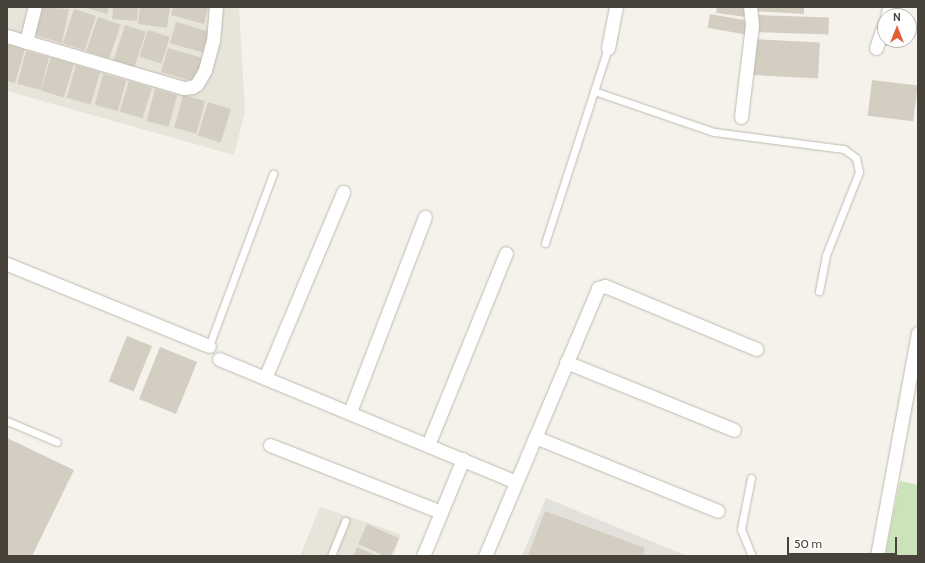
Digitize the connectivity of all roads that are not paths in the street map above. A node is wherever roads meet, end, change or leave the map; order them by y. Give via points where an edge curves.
1 (35, 7) edge
2 (216, 7) edge
3 (616, 7) edge
4 (750, 7) edge
5 (7, 36) edge
6 (26, 42) junction
7 (877, 45) edge
8 (608, 48) joint
9 (876, 48) dead end
10 (594, 91) junction
11 (741, 117) dead end
12 (273, 174) dead end
13 (343, 192) dead end
14 (425, 217) dead end
15 (545, 242) dead end
16 (506, 253) dead end
17 (7, 264) edge
18 (819, 291) dead end
19 (918, 333) edge
20 (209, 346) joint
21 (756, 349) dead end
22 (219, 359) dead end
23 (566, 362) junction
24 (265, 378) junction
25 (350, 412) junction
26 (7, 421) edge
27 (734, 430) dead end
28 (535, 437) junction
29 (57, 442) dead end
30 (270, 445) dead end
31 (428, 445) junction
32 (463, 459) junction
33 (751, 478) dead end
34 (516, 482) junction
35 (718, 511) dead end
36 (441, 512) junction
37 (345, 522) dead end
38 (331, 556) edge
39 (422, 556) edge
40 (485, 556) edge
41 (752, 556) edge
42 (877, 556) edge

1 - 6 street
2 - 6 street via 205,70 197,84 192,87 184,88
3 - 8 street
4 - 11 street via 752,25
5 - 6 street
7 - 9 street
8 - 10 lane
10 - 15 lane
10 - 18 lane via 714,132 844,149 856,158 859,172 826,254
12 - 20 lane
13 - 24 street
14 - 25 street
16 - 31 street
17 - 20 street
19 - 42 street
21 - 23 street via 601,286
22 - 24 street
23 - 27 street
23 - 28 street
24 - 25 street
25 - 31 street
26 - 29 lane
28 - 34 street
28 - 35 street
30 - 36 street
31 - 32 street
32 - 34 street
32 - 36 street
33 - 41 lane via 741,529
34 - 40 street
36 - 39 street
37 - 38 lane

